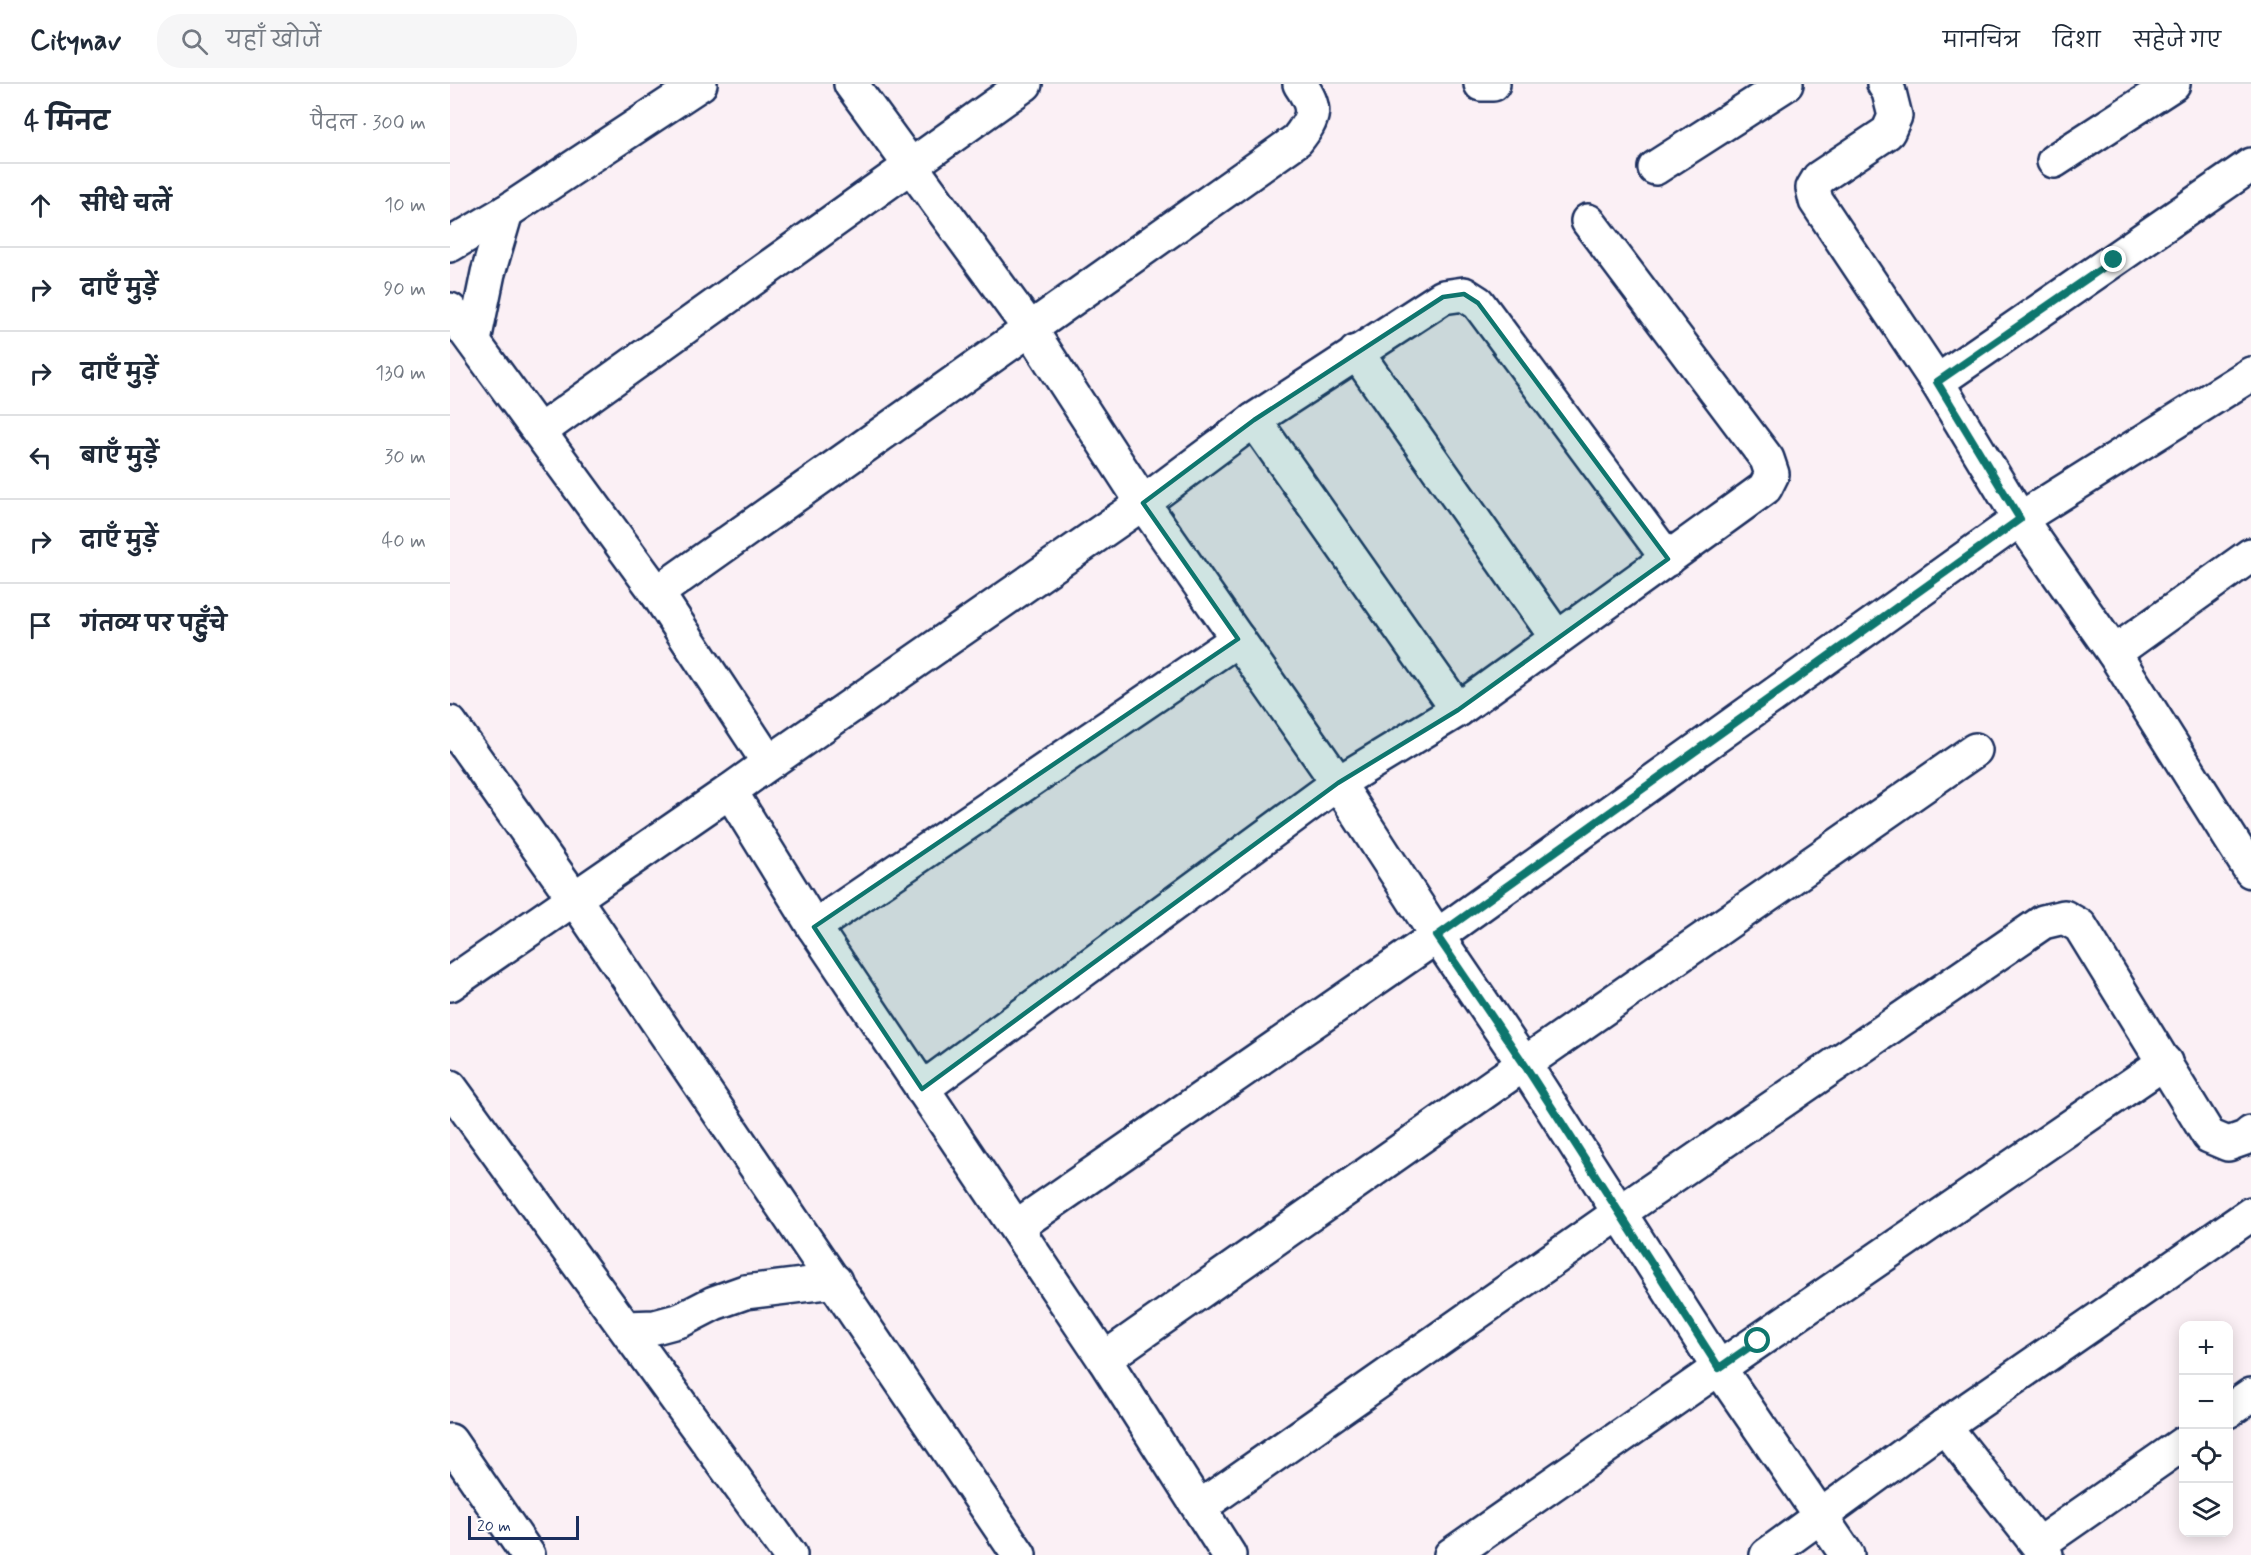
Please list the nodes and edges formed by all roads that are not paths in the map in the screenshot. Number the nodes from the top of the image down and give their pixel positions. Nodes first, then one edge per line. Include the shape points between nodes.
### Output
1 (700, 84) edge
2 (851, 84) edge
3 (1025, 84) edge
4 (1300, 84) edge
5 (1481, 84) edge
6 (1493, 84) edge
7 (1786, 84) edge
8 (1884, 84) edge
9 (2173, 84) edge
10 (2054, 161) dead end
11 (911, 164) junction
12 (2251, 165) edge
13 (1655, 168) dead end
14 (506, 212) junction
15 (1588, 221) dead end
16 (450, 245) edge
17 (450, 310) edge
18 (1030, 329) junction
19 (474, 341) junction
20 (1356, 352) junction
21 (2251, 374) edge
22 (1937, 382) junction
23 (1254, 420) junction
24 (540, 431) junction
25 (1143, 503) junction
26 (2020, 519) junction
27 (2251, 555) edge
28 (1668, 559) junction
29 (657, 593) junction
30 (1557, 638) junction
31 (1238, 639) junction
32 (2114, 653) junction
33 (1458, 710) junction
34 (450, 723) edge
35 (1976, 750) dead end
36 (769, 763) junction
37 (1338, 783) junction
38 (730, 791) junction
39 (2251, 871) edge
40 (574, 898) junction
41 (814, 927) junction
42 (1437, 936) junction
43 (450, 984) edge
44 (2165, 1062) junction
45 (1524, 1064) junction
46 (450, 1087) edge
47 (922, 1089) junction
48 (2251, 1133) edge
49 (1619, 1213) junction
50 (2251, 1214) edge
51 (1016, 1227) junction
52 (835, 1281) junction
53 (626, 1328) junction
54 (1104, 1359) junction
55 (1719, 1368) junction
56 (2251, 1395) edge
57 (2233, 1408) edge
58 (1944, 1426) junction
59 (450, 1441) edge
60 (2179, 1447) edge
61 (1200, 1507) junction
62 (1819, 1516) junction
63 (2043, 1550) edge
64 (528, 1555) edge
65 (790, 1555) edge
66 (1019, 1555) edge
67 (1229, 1555) edge
68 (1451, 1555) edge
69 (1767, 1555) edge
70 (1847, 1555) edge

1 - 14 street
2 - 11 street
3 - 11 street
4 - 18 street via 1311,100 1311,122 1297,140
5 - 6 street
7 - 13 street
8 - 22 street via 1895,116 1888,132 1819,178 1813,188 1816,201
9 - 10 street
11 - 18 street
11 - 24 street
12 - 22 street
14 - 16 street
14 - 19 street
15 - 28 street via 1767,459 1772,474 1765,488
17 - 19 street
18 - 25 street
18 - 29 street
19 - 24 street
20 - 23 street
20 - 28 street via 1443,297 1464,294 1478,303
20 - 30 street
21 - 26 street
22 - 26 street
23 - 25 street
23 - 33 street
24 - 29 street
25 - 31 street
25 - 36 street
26 - 32 street
26 - 42 street
27 - 32 street
28 - 30 street
29 - 36 street
30 - 33 street
31 - 37 street
31 - 41 street
32 - 39 street
33 - 37 street
34 - 40 street
35 - 45 street
36 - 38 street
37 - 42 street
37 - 47 street
38 - 40 street
38 - 41 street
40 - 43 street
40 - 52 street
41 - 47 street
42 - 45 street
42 - 51 street
44 - 48 street via 2209,1136 2228,1144
44 - 49 street via 2080,926 2064,917 2043,922
44 - 55 street
45 - 49 street
45 - 54 street
46 - 53 street
47 - 51 street
49 - 55 street
49 - 61 street
50 - 58 street
51 - 54 street
52 - 53 street via 745,1292 655,1328
52 - 66 street
53 - 65 street
54 - 61 street
55 - 62 street
55 - 68 street
56 - 57 street
58 - 62 street
58 - 63 street
59 - 64 street
60 - 63 street
61 - 67 street
62 - 69 street
62 - 70 street

